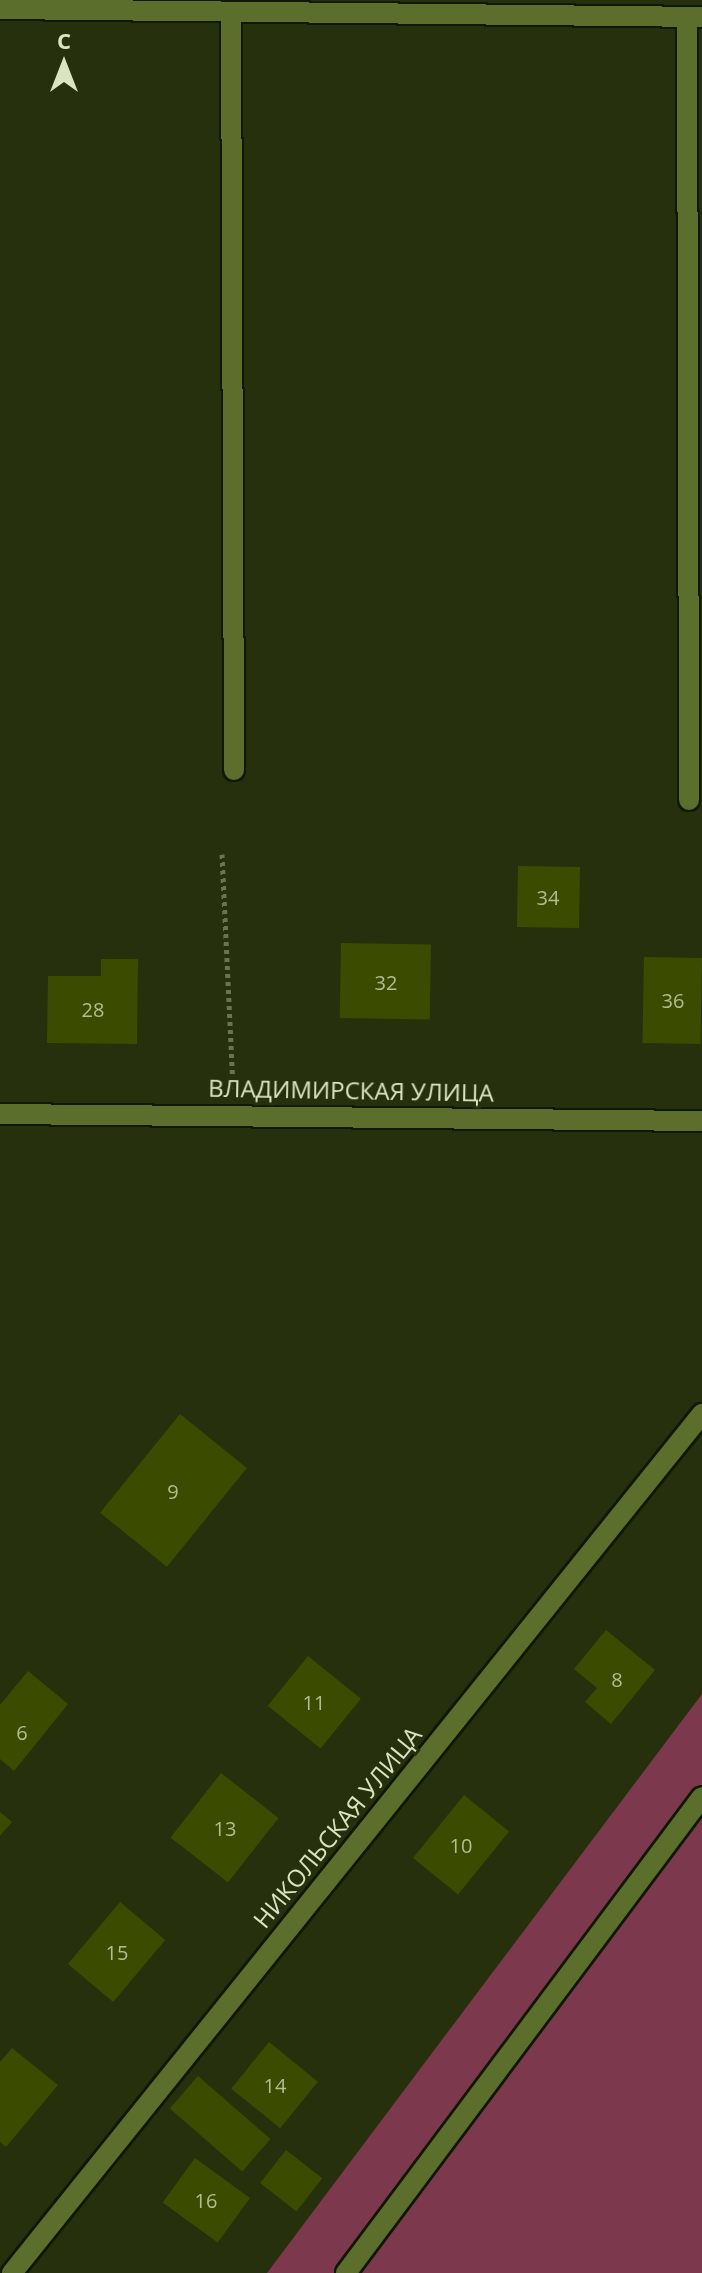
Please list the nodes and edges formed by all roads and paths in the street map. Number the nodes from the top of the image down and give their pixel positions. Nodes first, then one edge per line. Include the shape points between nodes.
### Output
1 (0, 9) edge
2 (231, 12) junction
3 (695, 17) edge
4 (234, 770) dead end
5 (689, 800) dead end
6 (222, 854) dead end
7 (0, 1114) edge
8 (234, 1114) junction
9 (702, 1121) edge
10 (702, 1414) edge
11 (702, 1797) edge
12 (12, 2273) edge
13 (346, 2273) edge

1 - 2 street
2 - 3 street
2 - 4 street
3 - 5 street
6 - 8 path
7 - 8 street, ВЛАДИМИРСКАЯ УЛИЦА
8 - 9 street, ВЛАДИМИРСКАЯ УЛИЦА
10 - 12 street, НИКОЛЬСКАЯ УЛИЦА
11 - 13 street

